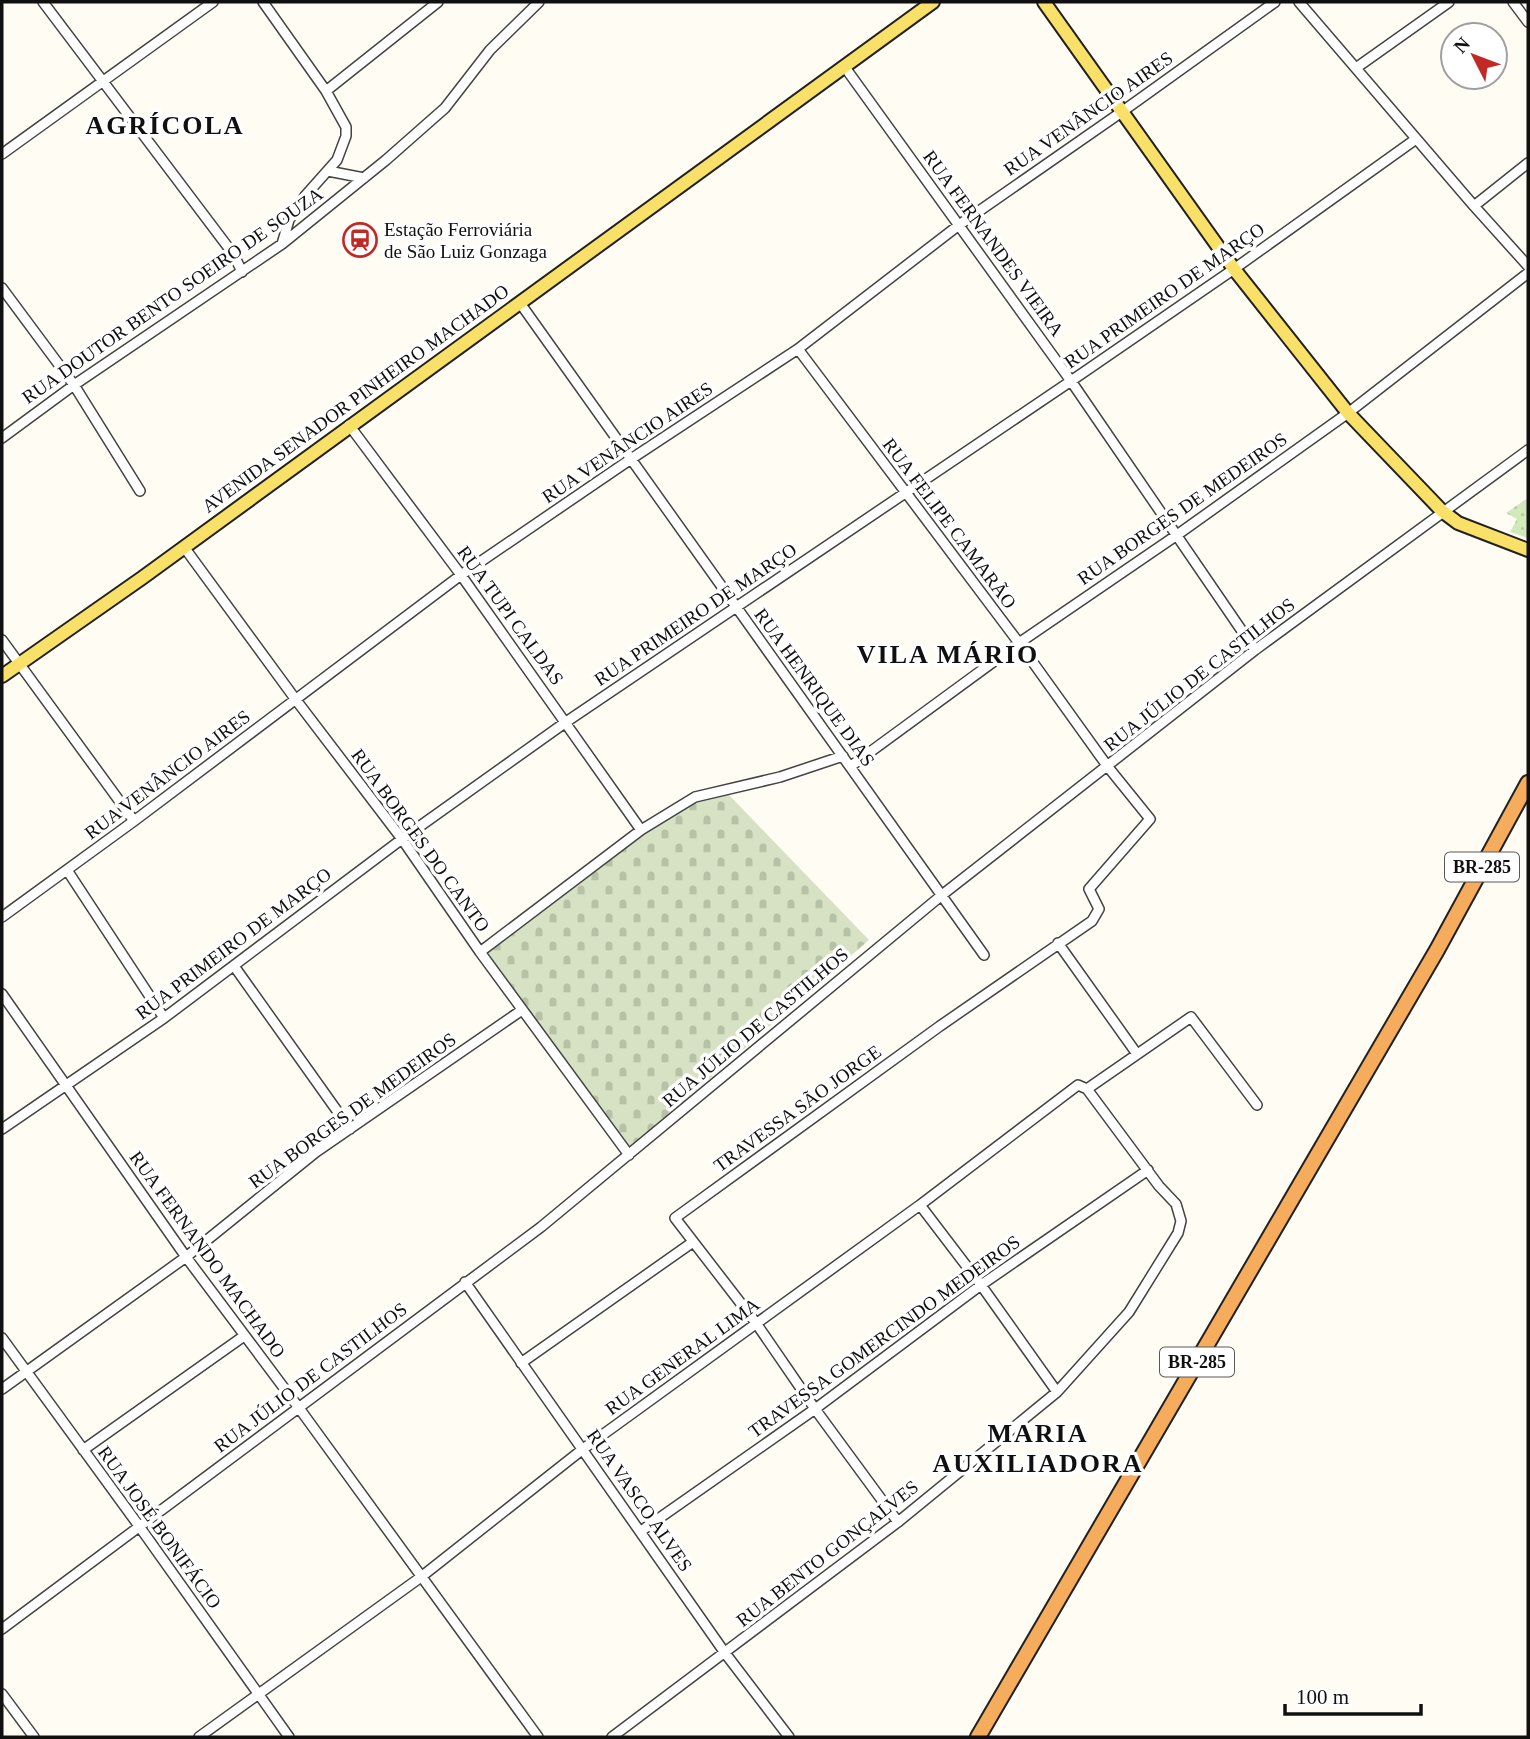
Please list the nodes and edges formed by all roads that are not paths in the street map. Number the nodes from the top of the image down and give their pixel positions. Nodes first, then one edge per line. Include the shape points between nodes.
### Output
1 (43, 2) edge
2 (213, 2) edge
3 (263, 2) edge
4 (438, 2) edge
5 (539, 2) edge
6 (933, 2) edge
7 (1044, 2) edge
8 (1275, 2) edge
9 (1299, 2) edge
10 (1449, 2) edge
11 (1513, 2) edge
12 (1528, 22) edge
13 (844, 65) junction
14 (1356, 68) junction
15 (102, 81) junction
16 (326, 91) junction
17 (1123, 111) junction
18 (1416, 139) junction
19 (2, 154) edge
20 (1528, 163) edge
21 (328, 172) junction
22 (364, 178) junction
23 (1474, 206) junction
24 (959, 225) junction
25 (282, 244) junction
26 (1528, 267) edge
27 (1234, 269) junction
28 (242, 272) junction
29 (1528, 273) edge
30 (2, 288) edge
31 (520, 303) junction
32 (798, 349) junction
33 (1071, 381) junction
34 (74, 385) junction
35 (1348, 413) junction
36 (349, 425) junction
37 (2, 438) edge
38 (1528, 450) edge
39 (631, 459) junction
40 (139, 491) dead end
41 (906, 494) junction
42 (1443, 511) junction
43 (1177, 535) junction
44 (184, 547) junction
45 (1528, 550) edge
46 (461, 576) junction
47 (737, 608) junction
48 (2, 640) edge
49 (1019, 643) junction
50 (1255, 650) junction
51 (19, 663) junction
52 (2, 676) edge
53 (296, 700) junction
54 (566, 722) junction
55 (843, 756) junction
56 (850, 766) junction
57 (1108, 767) junction
58 (1528, 783) edge
59 (1150, 819) joint
60 (134, 821) junction
61 (641, 830) junction
62 (402, 839) junction
63 (67, 870) junction
64 (942, 895) junction
65 (2, 917) edge
66 (1058, 943) junction
67 (480, 953) junction
68 (984, 955) dead end
69 (234, 966) junction
70 (2, 994) edge
71 (522, 1010) junction
72 (164, 1017) junction
73 (1137, 1054) junction
74 (66, 1085) junction
75 (1087, 1088) junction
76 (1257, 1105) dead end
77 (2, 1129) edge
78 (350, 1129) junction
79 (629, 1155) junction
80 (1148, 1170) junction
81 (920, 1205) junction
82 (693, 1242) junction
83 (186, 1257) junction
84 (465, 1282) junction
85 (981, 1285) junction
86 (756, 1324) junction
87 (244, 1336) junction
88 (2, 1338) edge
89 (521, 1363) junction
90 (26, 1372) junction
91 (2, 1389) edge
92 (1058, 1392) junction
93 (299, 1408) junction
94 (815, 1409) junction
95 (583, 1449) junction
96 (83, 1450) junction
97 (898, 1522) junction
98 (139, 1526) junction
99 (641, 1531) junction
100 (421, 1577) junction
101 (2, 1629) edge
102 (725, 1653) junction
103 (259, 1693) junction
104 (2, 1694) edge
105 (33, 1737) edge
106 (199, 1737) edge
107 (289, 1737) edge
108 (538, 1737) edge
109 (612, 1737) edge
110 (789, 1737) edge
111 (978, 1737) edge

1 - 15 street
2 - 15 street
3 - 16 street
4 - 16 street
5 - 22 street, RUA DOUTOR BENTO SOEIRO DE SOUZA via 491,50 445,108
6 - 13 main road, AVENIDA SENADOR PINHEIRO MACHADO
7 - 17 main road
8 - 17 street, RUA VENÂNCIO AIRES
9 - 14 street
10 - 14 street
11 - 12 street
13 - 24 street, RUA FERNANDES VIEIRA
13 - 31 main road, AVENIDA SENADOR PINHEIRO MACHADO
14 - 18 street
15 - 19 street
15 - 28 street via 234,255
16 - 21 street via 342,117 346,136
17 - 24 street, RUA VENÂNCIO AIRES
17 - 27 main road
18 - 23 street
18 - 27 street, RUA PRIMEIRO DE MARÇO
20 - 23 street
21 - 22 street
21 - 25 street via 289,220
22 - 25 street, RUA DOUTOR BENTO SOEIRO DE SOUZA
23 - 26 street
24 - 32 street, RUA VENÂNCIO AIRES
24 - 33 street, RUA FERNANDES VIEIRA
25 - 28 street, RUA DOUTOR BENTO SOEIRO DE SOUZA
27 - 33 street, RUA PRIMEIRO DE MARÇO
27 - 35 main road
28 - 34 street, RUA DOUTOR BENTO SOEIRO DE SOUZA
29 - 35 street, RUA BORGES DE MEDEIROS
30 - 34 street
31 - 36 main road, AVENIDA SENADOR PINHEIRO MACHADO
31 - 39 street, RUA HENRIQUE DIAS
32 - 39 street, RUA VENÂNCIO AIRES
32 - 41 street, RUA FELIPE CAMARÃO
33 - 41 street, RUA PRIMEIRO DE MARÇO
33 - 43 street, RUA FERNANDES VIEIRA
34 - 37 street, RUA DOUTOR BENTO SOEIRO DE SOUZA
34 - 40 street
35 - 42 main road
35 - 43 street, RUA BORGES DE MEDEIROS
36 - 44 main road, AVENIDA SENADOR PINHEIRO MACHADO
36 - 46 street, RUA TUPI CALDAS
38 - 42 street, RUA JÚLIO DE CASTILHOS
39 - 46 street, RUA VENÂNCIO AIRES
39 - 47 street, RUA HENRIQUE DIAS
41 - 47 street, RUA PRIMEIRO DE MARÇO
41 - 49 street, RUA FELIPE CAMARÃO
42 - 45 main road via 1458,523
42 - 50 street, RUA JÚLIO DE CASTILHOS
43 - 49 street, RUA BORGES DE MEDEIROS
43 - 50 street, RUA FERNANDES VIEIRA
44 - 51 main road, AVENIDA SENADOR PINHEIRO MACHADO
44 - 53 street, RUA BORGES DO CANTO
46 - 53 street, RUA VENÂNCIO AIRES
46 - 54 street, RUA TUPI CALDAS
47 - 54 street, RUA PRIMEIRO DE MARÇO
47 - 55 street, RUA HENRIQUE DIAS
48 - 51 street
49 - 56 street, RUA BORGES DE MEDEIROS
49 - 57 street, RUA FELIPE CAMARÃO
50 - 57 street, RUA JÚLIO DE CASTILHOS
51 - 52 main road, AVENIDA SENADOR PINHEIRO MACHADO
51 - 60 street
53 - 60 street, RUA VENÂNCIO AIRES
53 - 62 street, RUA BORGES DO CANTO
54 - 61 street, RUA TUPI CALDAS
54 - 62 street, RUA PRIMEIRO DE MARÇO
55 - 56 street, RUA HENRIQUE DIAS
55 - 61 street via 695,797
56 - 64 street, RUA HENRIQUE DIAS
57 - 59 street, RUA FELIPE CAMARÃO
57 - 64 street, RUA JÚLIO DE CASTILHOS
58 - 111 highway, BR-285 via 1437,950
59 - 66 street, TRAVESSA SÃO JORGE via 1089,889 1099,909 1092,921
60 - 63 street, RUA VENÂNCIO AIRES
61 - 67 street
62 - 67 street, RUA BORGES DO CANTO
62 - 69 street, RUA PRIMEIRO DE MARÇO
63 - 65 street, RUA VENÂNCIO AIRES
63 - 72 street
64 - 68 street, RUA HENRIQUE DIAS
64 - 79 street, RUA JÚLIO DE CASTILHOS
66 - 73 street
66 - 82 street, TRAVESSA SÃO JORGE via 675,1218
67 - 71 street, RUA BORGES DO CANTO
69 - 72 street, RUA PRIMEIRO DE MARÇO
69 - 78 street
70 - 74 street, RUA FERNANDO MACHADO
71 - 78 street, RUA BORGES DE MEDEIROS
71 - 79 street, RUA BORGES DO CANTO
72 - 74 street, RUA PRIMEIRO DE MARÇO
73 - 75 street, RUA GENERAL LIMA
73 - 76 street, RUA GENERAL LIMA via 1191,1017
74 - 77 street, RUA PRIMEIRO DE MARÇO
74 - 83 street, RUA FERNANDO MACHADO
75 - 80 street
75 - 81 street, RUA GENERAL LIMA via 1078,1085
78 - 83 street, RUA BORGES DE MEDEIROS
79 - 84 street, RUA JÚLIO DE CASTILHOS
80 - 85 street, TRAVESSA GOMERCINDO MEDEIROS
80 - 92 street, RUA BENTO GONÇALVES via 1176,1204 1181,1221 1178,1233 1129,1312
81 - 85 street
81 - 86 street, RUA GENERAL LIMA
82 - 86 street
82 - 89 street
83 - 87 street, RUA FERNANDO MACHADO
83 - 90 street, RUA BORGES DE MEDEIROS
84 - 89 street, RUA VASCO ALVES
84 - 93 street, RUA JÚLIO DE CASTILHOS
85 - 92 street
85 - 94 street, TRAVESSA GOMERCINDO MEDEIROS
86 - 94 street
86 - 95 street, RUA GENERAL LIMA
87 - 93 street, RUA FERNANDO MACHADO
87 - 96 street
88 - 90 street, RUA JOSÉ BONIFÁCIO
89 - 95 street, RUA VASCO ALVES
90 - 91 street, RUA BORGES DE MEDEIROS
90 - 96 street, RUA JOSÉ BONIFÁCIO
92 - 97 street, RUA BENTO GONÇALVES
93 - 98 street, RUA JÚLIO DE CASTILHOS
93 - 100 street, RUA FERNANDO MACHADO
94 - 97 street
94 - 99 street, TRAVESSA GOMERCINDO MEDEIROS
95 - 99 street, RUA VASCO ALVES
95 - 100 street, RUA GENERAL LIMA
96 - 98 street, RUA JOSÉ BONIFÁCIO
97 - 102 street, RUA BENTO GONÇALVES
98 - 101 street, RUA JÚLIO DE CASTILHOS
98 - 103 street, RUA JOSÉ BONIFÁCIO
99 - 102 street, RUA VASCO ALVES
100 - 103 street, RUA GENERAL LIMA
100 - 108 street, RUA FERNANDO MACHADO
102 - 109 street, RUA BENTO GONÇALVES
102 - 110 street, RUA VASCO ALVES
103 - 106 street, RUA GENERAL LIMA
103 - 107 street, RUA JOSÉ BONIFÁCIO
104 - 105 street

